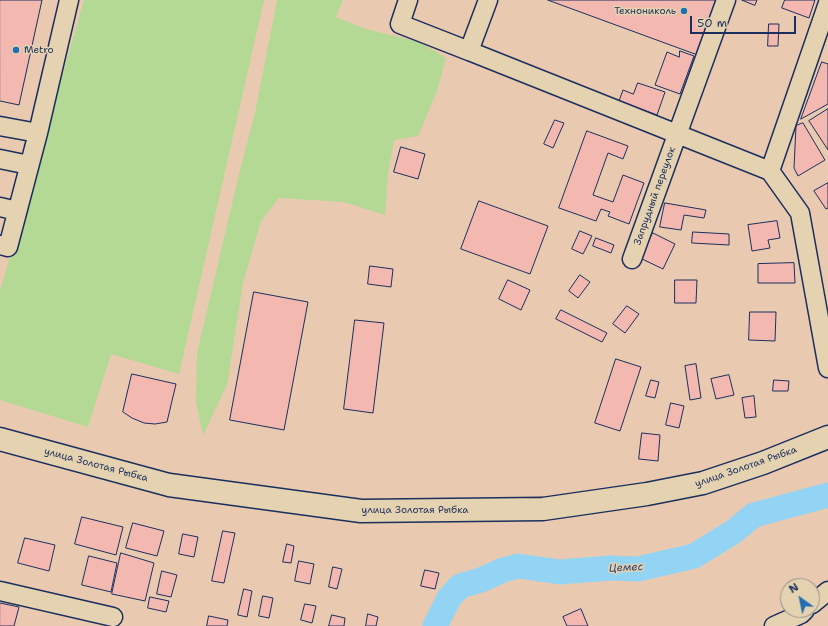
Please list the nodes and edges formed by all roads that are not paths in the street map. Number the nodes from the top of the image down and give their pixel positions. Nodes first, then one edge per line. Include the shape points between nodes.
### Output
1 (69, 0) edge
2 (408, 0) edge
3 (488, 0) edge
4 (726, 0) edge
5 (828, 2) edge
6 (469, 51) junction
7 (0, 126) edge
8 (38, 133) junction
9 (678, 134) junction
10 (0, 159) edge
11 (29, 165) junction
12 (770, 171) junction
13 (9, 209) edge
14 (0, 245) edge
15 (632, 258) dead end
16 (828, 368) edge
17 (828, 438) edge
18 (0, 439) edge
19 (0, 591) edge
20 (828, 591) edge
21 (820, 598) edge
22 (113, 617) dead end
23 (792, 618) edge
24 (774, 626) edge

1 - 8 street
2 - 6 street via 400,24
3 - 6 street
4 - 9 street, Запрудный переулок
5 - 12 street
6 - 9 street
7 - 8 street
8 - 11 street
9 - 12 street
9 - 15 street, Запрудный переулок
10 - 11 street
11 - 13 street
12 - 16 street via 800,213
13 - 14 street via 8,247
17 - 18 highway, улица Золотая Рыбка via 703,483 647,494 543,509 361,512 169,485
19 - 22 street
20 - 21 street
23 - 24 street

